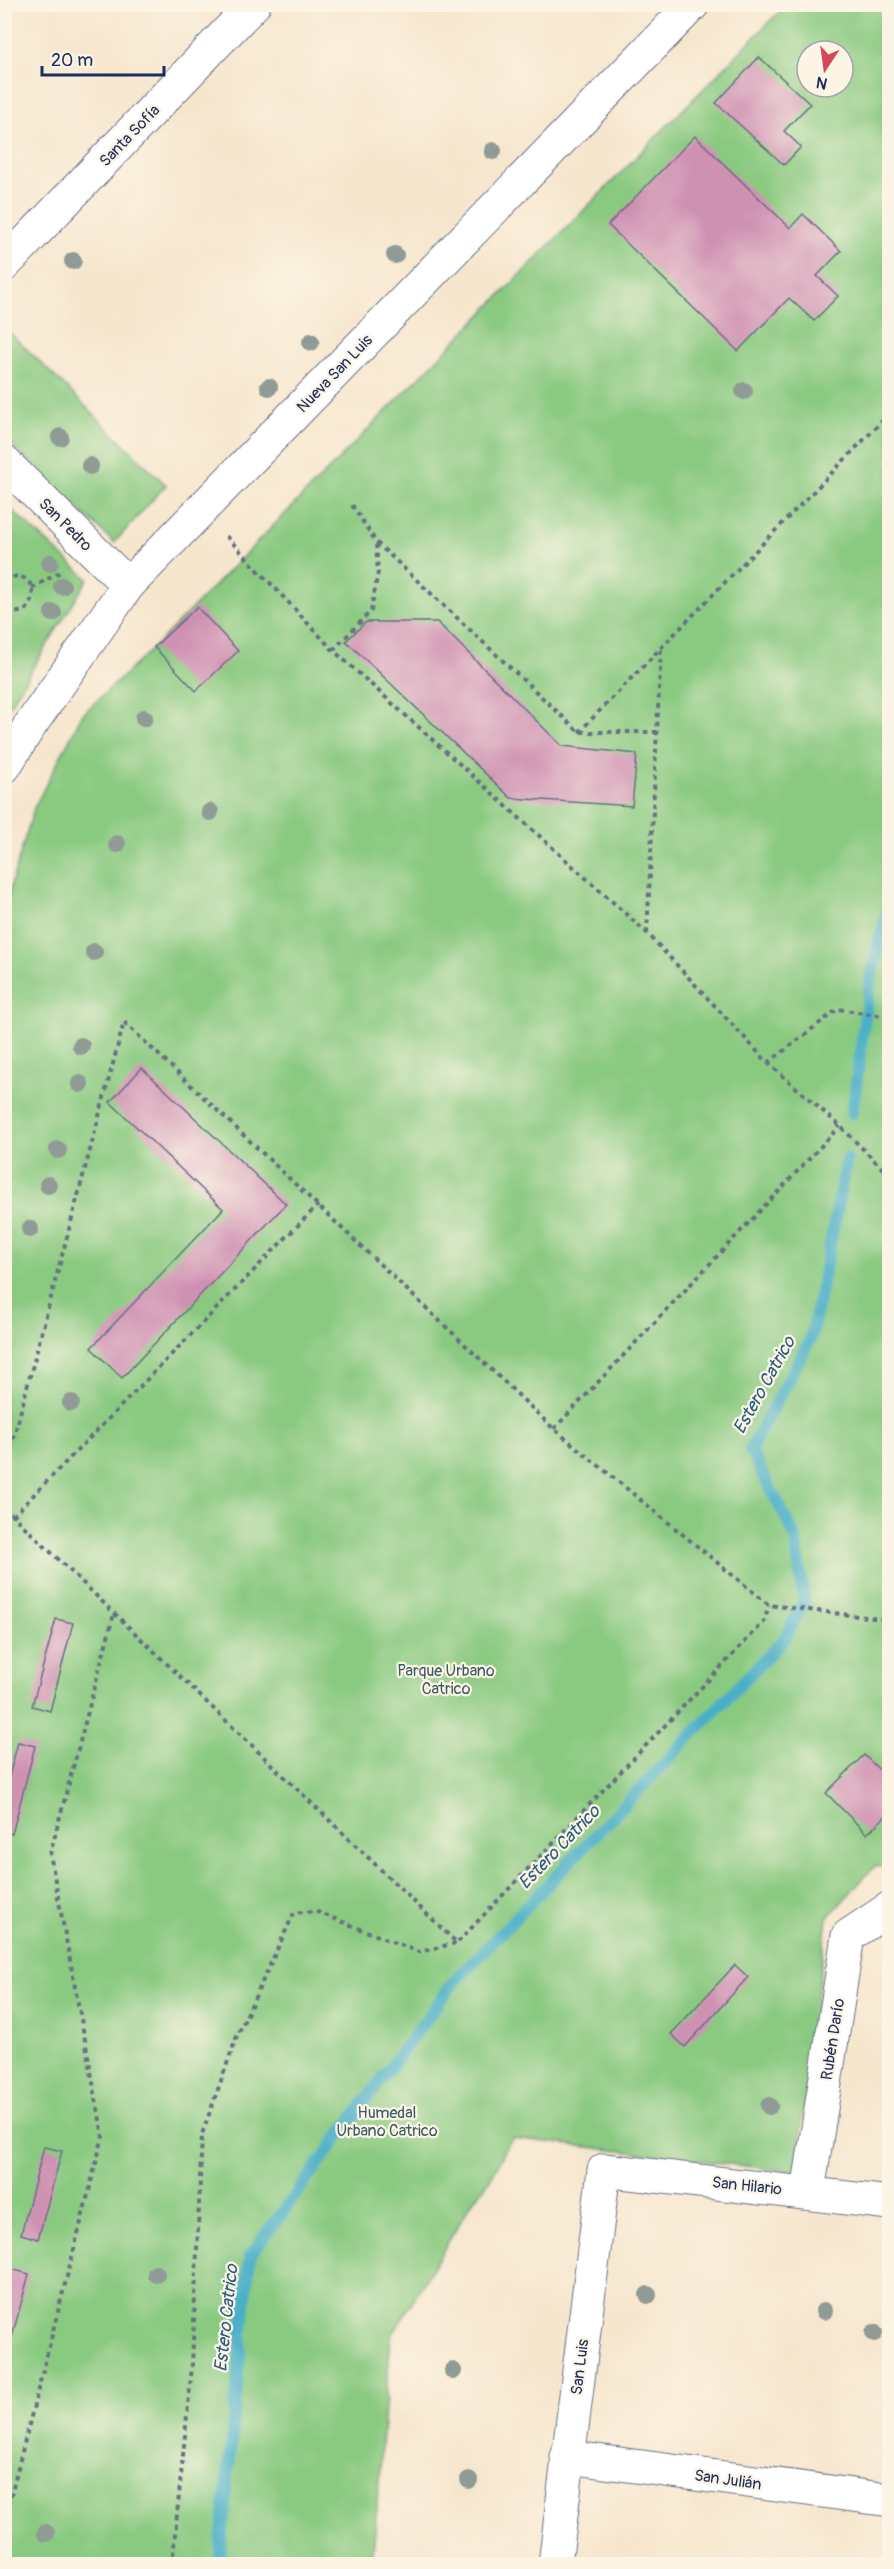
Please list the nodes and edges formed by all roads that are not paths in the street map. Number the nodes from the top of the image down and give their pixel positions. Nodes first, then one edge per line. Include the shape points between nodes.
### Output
1 (254, 4) edge
2 (693, 4) edge
3 (4, 265) edge
4 (4, 462) edge
5 (128, 585) junction
6 (4, 767) edge
7 (890, 1908) edge
8 (604, 2170) joint
9 (808, 2192) junction
10 (890, 2203) edge
11 (567, 2457) junction
12 (890, 2500) edge
13 (555, 2565) edge

1 - 3 street, Santa Sofía
2 - 5 street, Nueva San Luis
4 - 5 street, San Pedro
5 - 6 street, Nueva San Luis
7 - 9 street, Rubén Darío via 848,1936
8 - 9 street, San Hilario
8 - 11 street, San Luis
9 - 10 street, San Hilario
11 - 12 street, San Julián
11 - 13 street, San Luis

